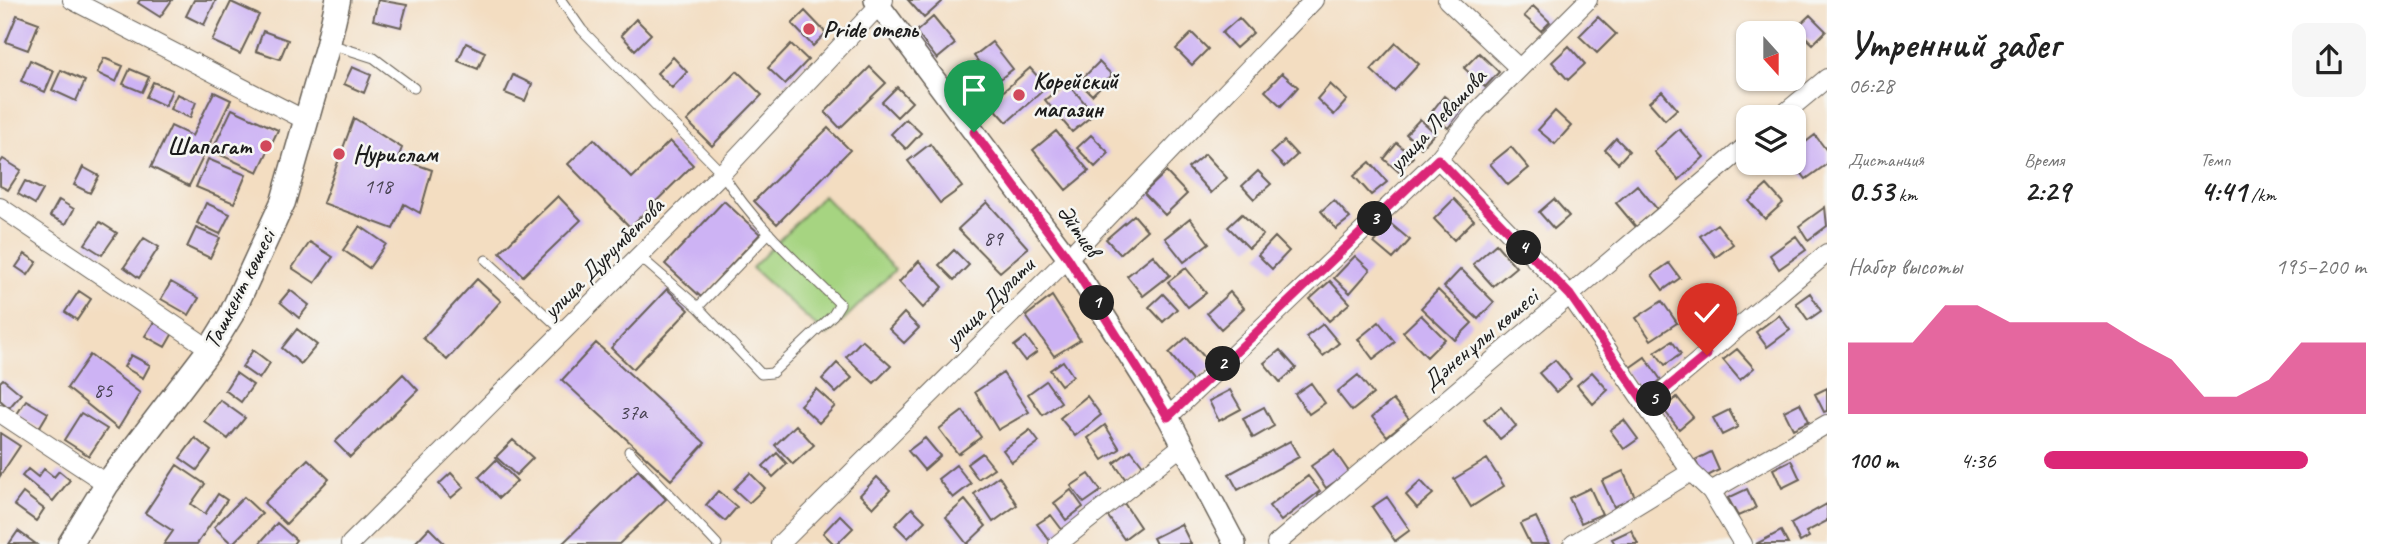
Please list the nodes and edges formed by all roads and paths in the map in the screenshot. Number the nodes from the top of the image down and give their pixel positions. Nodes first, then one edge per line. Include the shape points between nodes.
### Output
1 (72, 0) edge
2 (338, 0) edge
3 (561, 0) edge
4 (1314, 0) edge
5 (1447, 0) edge
6 (1588, 0) edge
7 (879, 2) edge
8 (328, 44) junction
9 (1519, 68) junction
10 (1827, 78) edge
11 (414, 88) dead end
12 (1794, 105) edge
13 (307, 121) junction
14 (1736, 154) edge
15 (1438, 159) junction
16 (722, 173) junction
17 (0, 207) edge
18 (769, 233) junction
19 (1827, 253) edge
20 (639, 256) junction
21 (1068, 258) junction
22 (486, 260) dead end
23 (1570, 295) junction
24 (698, 307) junction
25 (564, 332) junction
26 (210, 349) junction
27 (1646, 405) junction
28 (0, 413) edge
29 (1168, 417) junction
30 (1827, 424) edge
31 (1183, 445) junction
32 (629, 451) dead end
33 (1690, 472) junction
34 (107, 484) junction
35 (1711, 491) junction
36 (69, 544) edge
37 (350, 544) edge
38 (717, 544) edge
39 (780, 544) edge
40 (1058, 544) edge
41 (1235, 544) edge
42 (1276, 544) edge
43 (1573, 544) edge
44 (1743, 544) edge

1 - 13 street
2 - 8 main road, Ташкент көшесі
3 - 16 lane via 582,30
4 - 21 street, улица Дулати
5 - 9 street
6 - 9 street, улица Левашова
7 - 16 street, улица Дурумбетова
7 - 21 street, Әйтиев
8 - 11 lane via 374,58
8 - 13 main road, Ташкент көшесі
9 - 15 street, улица Левашова via 1475,111
10 - 12 street
13 - 26 main road, Ташкент көшесі via 283,202
14 - 23 street, Дәненұлы көшесі
15 - 23 street
15 - 29 street, улица Левашова
16 - 18 lane
16 - 20 street, улица Дурумбетова
17 - 26 street
18 - 24 lane
18 - 24 lane via 840,304 833,315 772,373 761,374
19 - 27 street
20 - 24 lane
20 - 25 street, улица Дурумбетова
21 - 29 street, Әйтиев
21 - 39 street, улица Дулати
22 - 25 lane
23 - 27 street
23 - 42 street, Дәненұлы көшесі
25 - 37 street, улица Дурумбетова
26 - 34 main road, Ташкент көшесі
27 - 33 street
28 - 34 street
29 - 31 street, Әйтиев
30 - 35 street
31 - 40 street
31 - 41 street, Әйтиев
32 - 38 lane
33 - 35 street
33 - 43 street
34 - 36 main road, Ташкент көшесі
35 - 44 street

